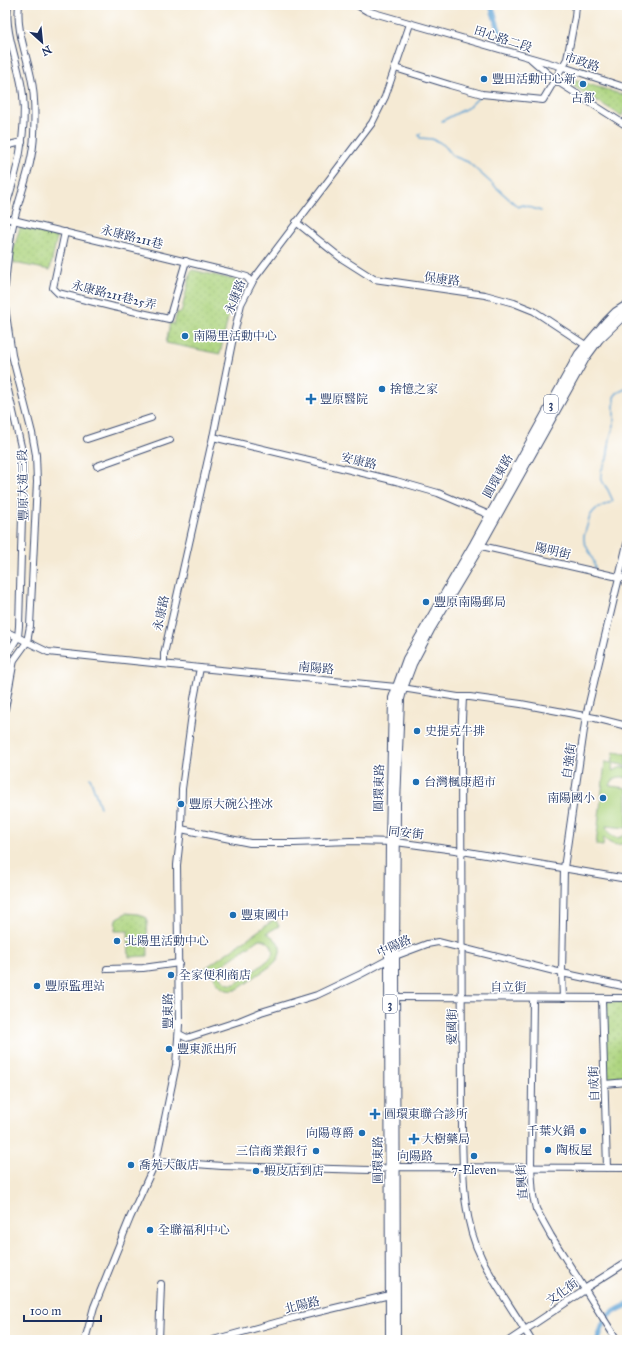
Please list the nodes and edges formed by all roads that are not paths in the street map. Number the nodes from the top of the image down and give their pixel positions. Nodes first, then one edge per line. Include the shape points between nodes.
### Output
1 (8, 5) edge
2 (19, 5) edge
3 (357, 5) edge
4 (576, 5) edge
5 (410, 24) junction
6 (530, 58) junction
7 (563, 67) junction
8 (395, 68) junction
9 (555, 80) junction
10 (627, 88) edge
11 (627, 126) edge
12 (22, 142) junction
13 (5, 146) edge
14 (5, 209) edge
15 (5, 218) edge
16 (14, 220) junction
17 (296, 222) junction
18 (65, 232) junction
19 (186, 262) junction
20 (251, 283) junction
21 (5, 286) edge
22 (627, 305) edge
23 (5, 307) edge
24 (627, 312) edge
25 (588, 347) junction
26 (5, 377) edge
27 (151, 418) dead end
28 (213, 437) junction
29 (87, 440) dead end
30 (170, 440) dead end
31 (97, 466) dead end
32 (493, 516) junction
33 (627, 544) edge
34 (477, 545) junction
35 (619, 577) junction
36 (627, 579) edge
37 (5, 631) edge
38 (18, 637) junction
39 (27, 642) junction
40 (6, 653) edge
41 (164, 664) junction
42 (5, 666) edge
43 (200, 668) junction
44 (399, 687) junction
45 (463, 697) junction
46 (5, 710) edge
47 (586, 716) junction
48 (627, 726) edge
49 (181, 829) junction
50 (393, 842) junction
51 (462, 851) junction
52 (564, 868) junction
53 (627, 879) edge
54 (462, 949) junction
55 (392, 958) junction
56 (179, 963) junction
57 (107, 969) dead end
58 (562, 974) junction
59 (627, 987) edge
60 (393, 997) junction
61 (463, 998) junction
62 (533, 998) junction
63 (563, 998) junction
64 (627, 998) edge
65 (602, 999) junction
66 (179, 1034) junction
67 (627, 1082) edge
68 (605, 1084) junction
69 (156, 1161) junction
70 (393, 1167) junction
71 (532, 1167) junction
72 (463, 1168) junction
73 (607, 1168) junction
74 (627, 1168) edge
75 (627, 1262) edge
76 (161, 1284) dead end
77 (586, 1288) junction
78 (393, 1294) junction
79 (526, 1331) junction
80 (230, 1338) edge
81 (85, 1340) edge
82 (159, 1340) edge
83 (214, 1340) edge
84 (390, 1340) edge
85 (396, 1340) edge
86 (510, 1340) edge
87 (531, 1340) edge
88 (617, 1340) edge

1 - 12 street via 8,23 23,95
2 - 16 street via 19,22 34,100 34,134 30,166
3 - 5 street, 田心路二段
4 - 7 street via 568,56
5 - 6 street, 田心路二段
5 - 8 street, 永康路
6 - 7 street, 市政路
6 - 9 street, 田心路二段
7 - 9 street
7 - 10 street, 市政路
8 - 9 street via 482,94 543,100
8 - 17 street, 永康路 via 372,123
9 - 11 street, 田心路二段
12 - 13 street
12 - 14 street
15 - 16 street, 永康路211巷
16 - 18 street, 永康路211巷
16 - 21 street
17 - 20 street, 永康路
17 - 25 street, 保康路 via 341,258 374,279 486,295 514,303 534,311
18 - 19 street, 永康路211巷
18 - 19 street, 永康路211巷25弄 via 53,288 58,293 114,307 169,319
19 - 20 street, 永康路211巷 via 247,277
20 - 28 street, 永康路 via 242,304 233,338
22 - 25 main road, 圓環東路 / 3 via 607,320
23 - 39 street, 豐原大道三段 via 12,355 36,455 31,619
24 - 25 main road, 圓環東路 / 3
25 - 32 main road, 圓環東路 / 3 via 579,354
26 - 38 street, 豐原大道三段 via 22,450
27 - 29 street
28 - 32 street, 安康路 via 396,481 438,493
28 - 41 street, 永康路 via 172,616
30 - 31 street
32 - 34 main road, 圓環東路 / 3
33 - 35 street, 自強街
34 - 35 street, 陽明街
34 - 44 main road, 圓環東路 / 3 via 407,659
35 - 36 street, 陽明街
35 - 47 street, 自強街
37 - 38 street, 南陽路
38 - 39 street, 南陽路
38 - 40 street
39 - 41 street, 南陽路 via 48,652
39 - 46 street via 14,660
40 - 42 street
41 - 43 street, 南陽路
43 - 44 street, 南陽路
43 - 49 street, 豐東路 via 182,789
44 - 45 street, 南陽路
44 - 50 main road, 圓環東路 / 3
45 - 47 street, 南陽路
45 - 51 street, 愛國街
47 - 48 street, 南陽路
47 - 52 street, 自強街
49 - 50 street, 同安街 via 250,843
49 - 56 street, 豐東路 via 177,865
50 - 51 street, 同安街
50 - 55 main road, 圓環東路 / 3
51 - 52 street, 同安街
51 - 54 street, 愛國街
52 - 53 street, 同安街
52 - 58 street, 自強街
54 - 55 street, 中陽路 via 438,942
54 - 58 street, 中陽路
54 - 61 street, 愛國街
55 - 60 main road, 圓環東路 / 3
55 - 66 street, 中陽路 via 317,995 188,1038
56 - 57 street
56 - 66 street, 豐東路
58 - 59 street, 中陽路
58 - 63 street, 自強街
60 - 61 street, 自立街
60 - 70 main road, 圓環東路 / 3
61 - 62 street, 自立街
61 - 72 street, 愛國街
62 - 63 street, 自立街
62 - 71 street, 直興街
63 - 65 street, 自立街
64 - 65 street, 自立街
65 - 68 street, 自成街
66 - 69 street, 豐東路 via 176,1065
67 - 68 street
68 - 73 street, 自成街
69 - 70 street, 向陽路 via 347,1170
69 - 81 street, 豐東路 via 94,1307
70 - 72 street, 向陽路
70 - 78 main road, 圓環東路 / 3
71 - 72 street, 向陽路
71 - 73 street, 向陽路
71 - 77 street, 直興街 via 532,1196 536,1209
72 - 79 street, 愛國街 via 468,1217 477,1248
73 - 74 street, 向陽路
75 - 77 street, 文化街
76 - 82 street
77 - 79 street, 文化街
77 - 88 street, 直興街
78 - 80 street, 北陽路 via 293,1318
78 - 84 main road, 圓環東路 / 3
78 - 85 main road, 圓環東路 / 3
79 - 86 street, 文化街
79 - 87 street, 愛國街
80 - 83 street, 北陽路

